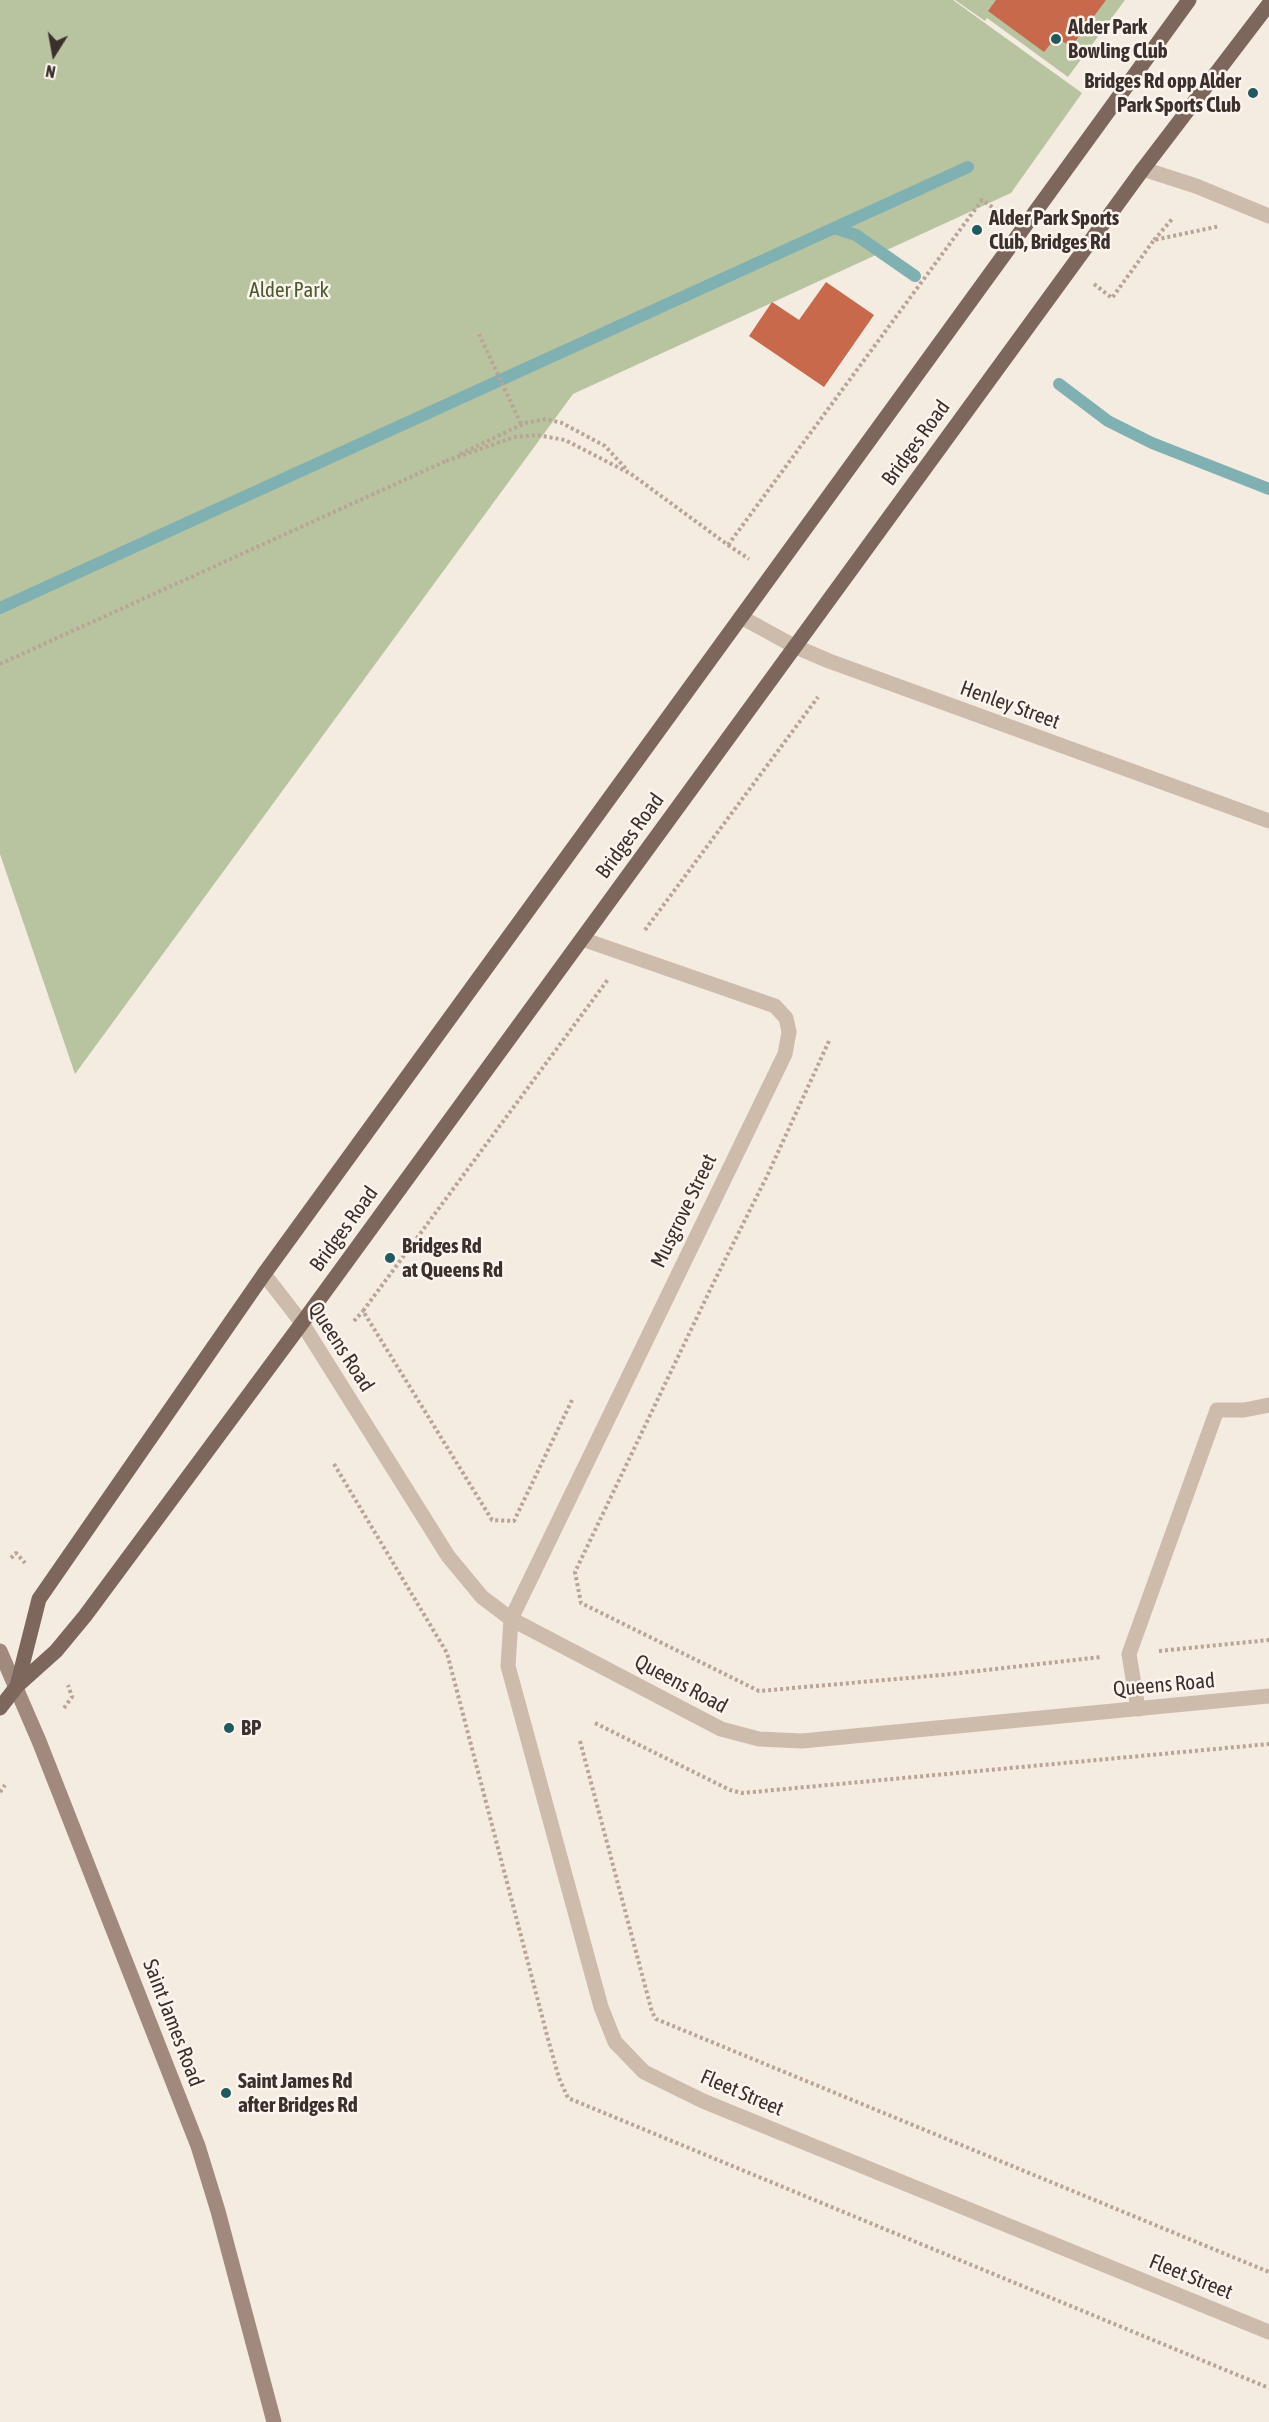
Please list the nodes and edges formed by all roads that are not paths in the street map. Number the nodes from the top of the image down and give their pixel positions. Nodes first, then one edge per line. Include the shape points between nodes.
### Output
1 (1189, 0) edge
2 (1269, 4) edge
3 (1143, 169) junction
4 (1269, 216) edge
5 (741, 617) junction
6 (794, 646) junction
7 (1269, 821) edge
8 (582, 939) junction
9 (264, 1274) junction
10 (302, 1323) junction
11 (1269, 1405) edge
12 (511, 1619) junction
13 (0, 1651) edge
14 (17, 1686) junction
15 (1269, 1696) edge
16 (0, 1708) edge
17 (1138, 1709) junction
18 (1269, 2332) edge
19 (274, 2422) edge

1 - 5 main road, Bridges Road
2 - 3 main road, Bridges Road
3 - 4 street
3 - 6 main road, Bridges Road
5 - 6 street, Henley Street
5 - 9 main road, Bridges Road
6 - 7 street, Henley Street
6 - 8 main road, Bridges Road
8 - 10 main road, Bridges Road
8 - 12 street, Musgrove Street via 775,1006 786,1018 789,1032 785,1054
9 - 10 street, Queens Road
9 - 14 main road, Bridges Road via 39,1599
10 - 12 street, Queens Road via 448,1556 482,1597
10 - 14 main road, Bridges Road via 70,1636
11 - 17 street via 1216,1410 1129,1654
12 - 17 street, Queens Road via 721,1729 759,1739 801,1741
12 - 18 street, Fleet Street via 508,1666 601,2007 615,2042 645,2072 703,2101
13 - 14 main road, Saint James Road
14 - 16 main road, Bridges Road
14 - 19 main road, Saint James Road via 198,2146
15 - 17 street, Queens Road

